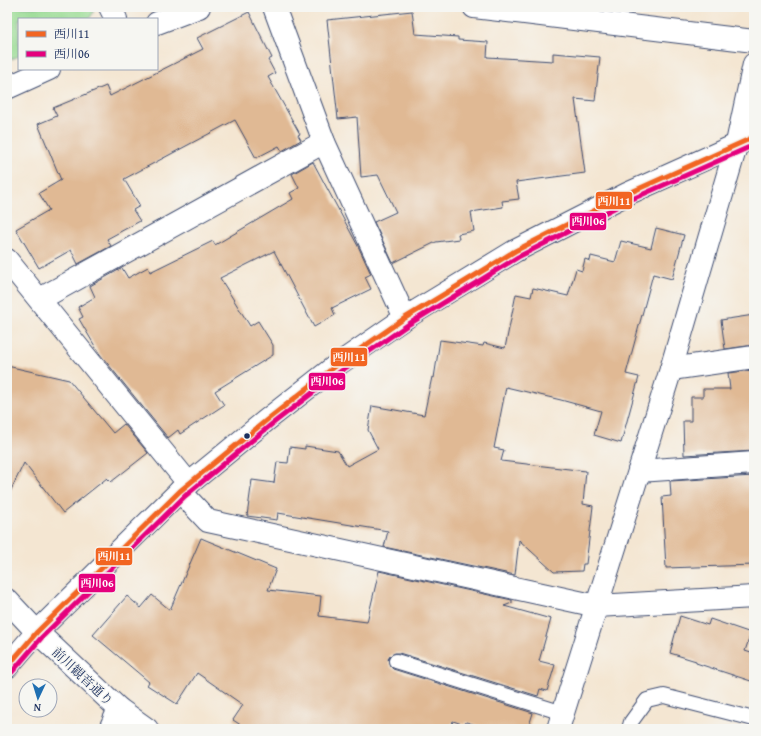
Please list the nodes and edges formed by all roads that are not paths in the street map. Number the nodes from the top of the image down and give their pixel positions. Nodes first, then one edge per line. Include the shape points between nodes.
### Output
1 (110, 7) edge
2 (199, 7) edge
3 (274, 7) edge
4 (474, 7) edge
5 (116, 18) edge
6 (158, 23) edge
7 (754, 41) edge
8 (754, 64) edge
9 (47, 70) edge
10 (7, 88) edge
11 (746, 140) edge
12 (324, 142) junction
13 (7, 260) edge
14 (40, 299) junction
15 (405, 318) junction
16 (754, 357) edge
17 (671, 369) junction
18 (754, 463) edge
19 (639, 471) junction
20 (185, 488) junction
21 (754, 597) edge
22 (7, 600) edge
23 (597, 606) junction
24 (37, 632) junction
25 (396, 661) dead end
26 (7, 667) edge
27 (119, 709) junction
28 (754, 719) edge
29 (561, 721) edge
30 (110, 729) edge
31 (147, 729) edge
32 (629, 729) edge

1 - 5 street
2 - 6 street
3 - 12 street
4 - 7 street
8 - 11 street
9 - 10 street
11 - 15 street via 626,194 515,251
11 - 17 street
12 - 14 street
12 - 15 street
13 - 14 street
14 - 20 street
15 - 20 street via 337,365 268,418
16 - 17 street
17 - 19 street
18 - 19 street
19 - 23 street
20 - 23 street via 208,521
20 - 24 street
21 - 23 street
22 - 24 street, 前川観音通り
23 - 29 street
24 - 26 street
24 - 27 street, 前川観音通り
25 - 29 lane
27 - 30 street
27 - 31 street, 前川観音通り
28 - 32 lane via 664,696 647,700

